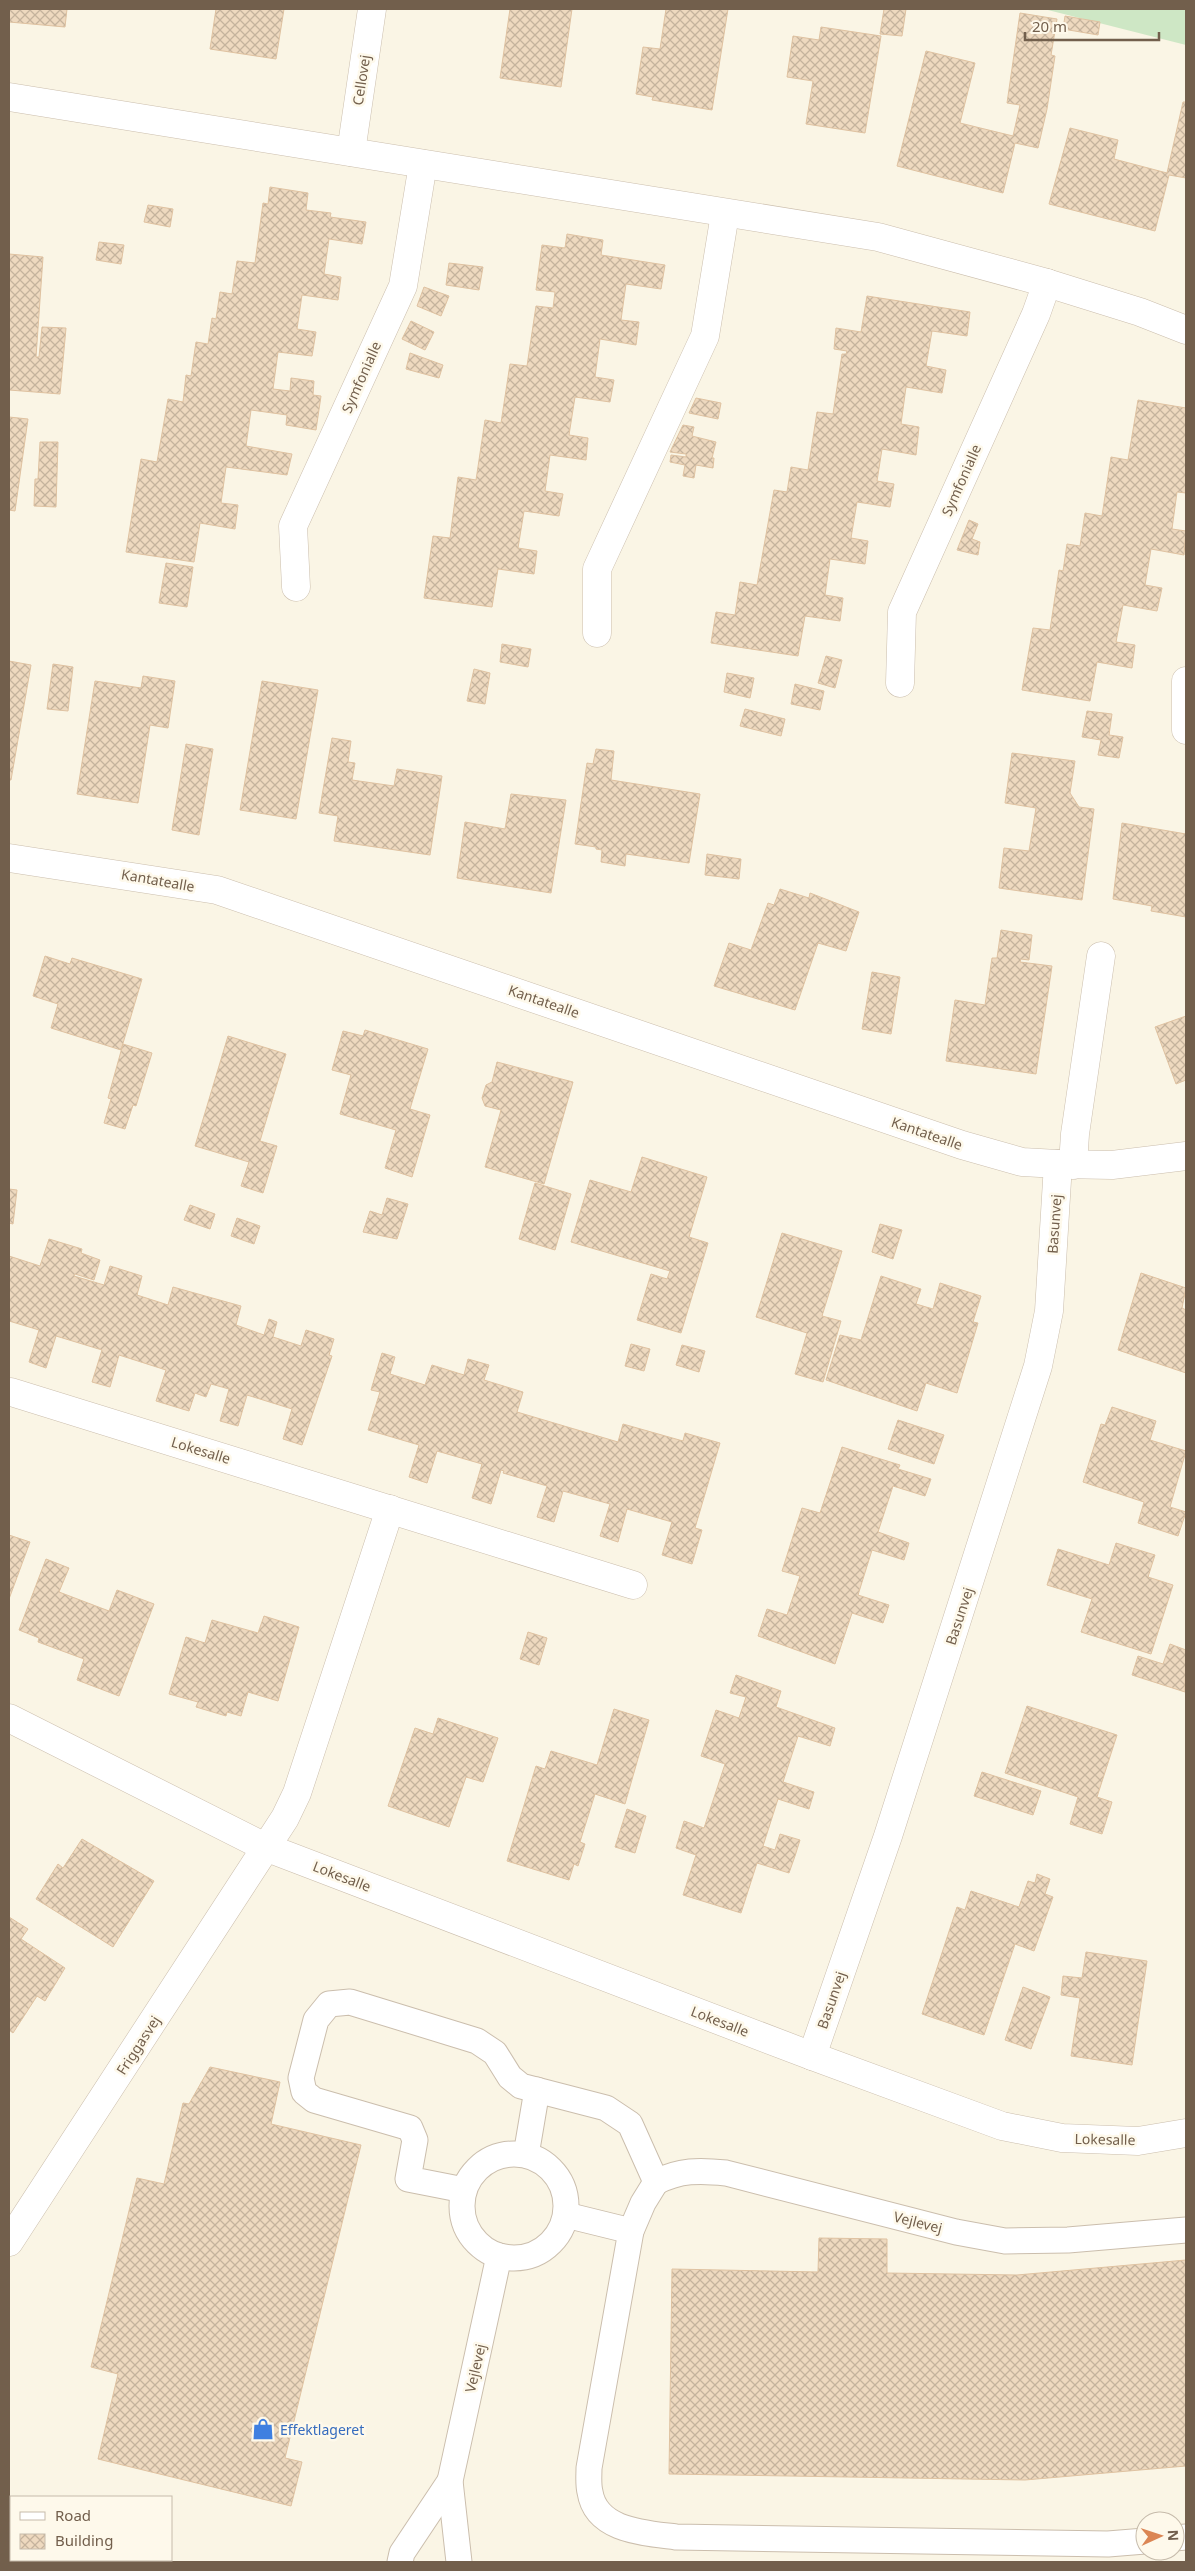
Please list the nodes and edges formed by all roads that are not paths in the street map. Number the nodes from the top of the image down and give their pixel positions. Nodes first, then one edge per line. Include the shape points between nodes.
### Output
1 (372, 9) edge
2 (9, 97) edge
3 (351, 152) junction
4 (423, 164) junction
5 (725, 214) junction
6 (1047, 282) junction
7 (1186, 330) edge
8 (296, 587) dead end
9 (597, 633) dead end
10 (1186, 681) edge
11 (900, 683) dead end
12 (1186, 730) edge
13 (9, 858) edge
14 (1101, 956) dead end
15 (1186, 1156) edge
16 (1066, 1165) junction
17 (11, 1392) dead end
18 (390, 1509) junction
19 (633, 1585) dead end
20 (9, 1718) edge
21 (265, 1847) junction
22 (812, 2056) junction
23 (537, 2090) junction
24 (1186, 2133) edge
25 (526, 2155) junction
26 (656, 2182) junction
27 (464, 2190) junction
28 (566, 2215) junction
29 (1186, 2230) edge
30 (630, 2231) junction
31 (11, 2232) edge
32 (499, 2256) junction
33 (450, 2480) junction
34 (1135, 2542) edge
35 (400, 2562) edge
36 (459, 2562) edge

1 - 3 street, Cellovej
2 - 3 street
3 - 4 street
4 - 5 street
4 - 8 street, Symfonialle via 403,286 293,526
5 - 6 street via 878,237
5 - 9 street via 705,336 597,569
6 - 7 street
6 - 11 street, Symfonialle via 1036,314 902,612
10 - 12 street
13 - 16 street, Kantatealle via 217,890 962,1145 1022,1162
14 - 16 street via 1075,1134
15 - 16 street, Kantatealle via 1112,1165
16 - 22 street, Basunvej via 1049,1312 1038,1366 892,1827
17 - 18 street, Lokesalle
18 - 19 street, Lokesalle
18 - 21 street via 297,1793
20 - 21 street, Lokesalle
21 - 22 street, Lokesalle
21 - 31 street, Friggasvej
22 - 24 street, Lokesalle via 1002,2126 1062,2138 1138,2141
23 - 25 lane
23 - 26 lane via 606,2108 630,2124
23 - 27 lane via 521,2086 510,2077 495,2052 477,2041 350,2002 329,2004 322,2010 316,2020 301,2078 304,2092 314,2100 410,2128 414,2140 408,2178
25 - 27 lane via 507,2154 488,2160 473,2173
25 - 28 lane via 549,2167 564,2189
26 - 29 lane, Vejlevej via 672,2174 695,2170 726,2173 956,2232 1005,2241 1068,2240
26 - 30 lane
27 - 32 lane via 462,2211 468,2230 482,2247
28 - 30 lane
28 - 32 lane via 557,2235 542,2250 521,2258
30 - 34 lane via 589,2468 590,2493 601,2515 614,2524 636,2532 676,2536 1108,2544
32 - 33 lane, Vejlevej
33 - 35 lane, Vejlevej via 402,2553
33 - 36 lane, Vejlevej

